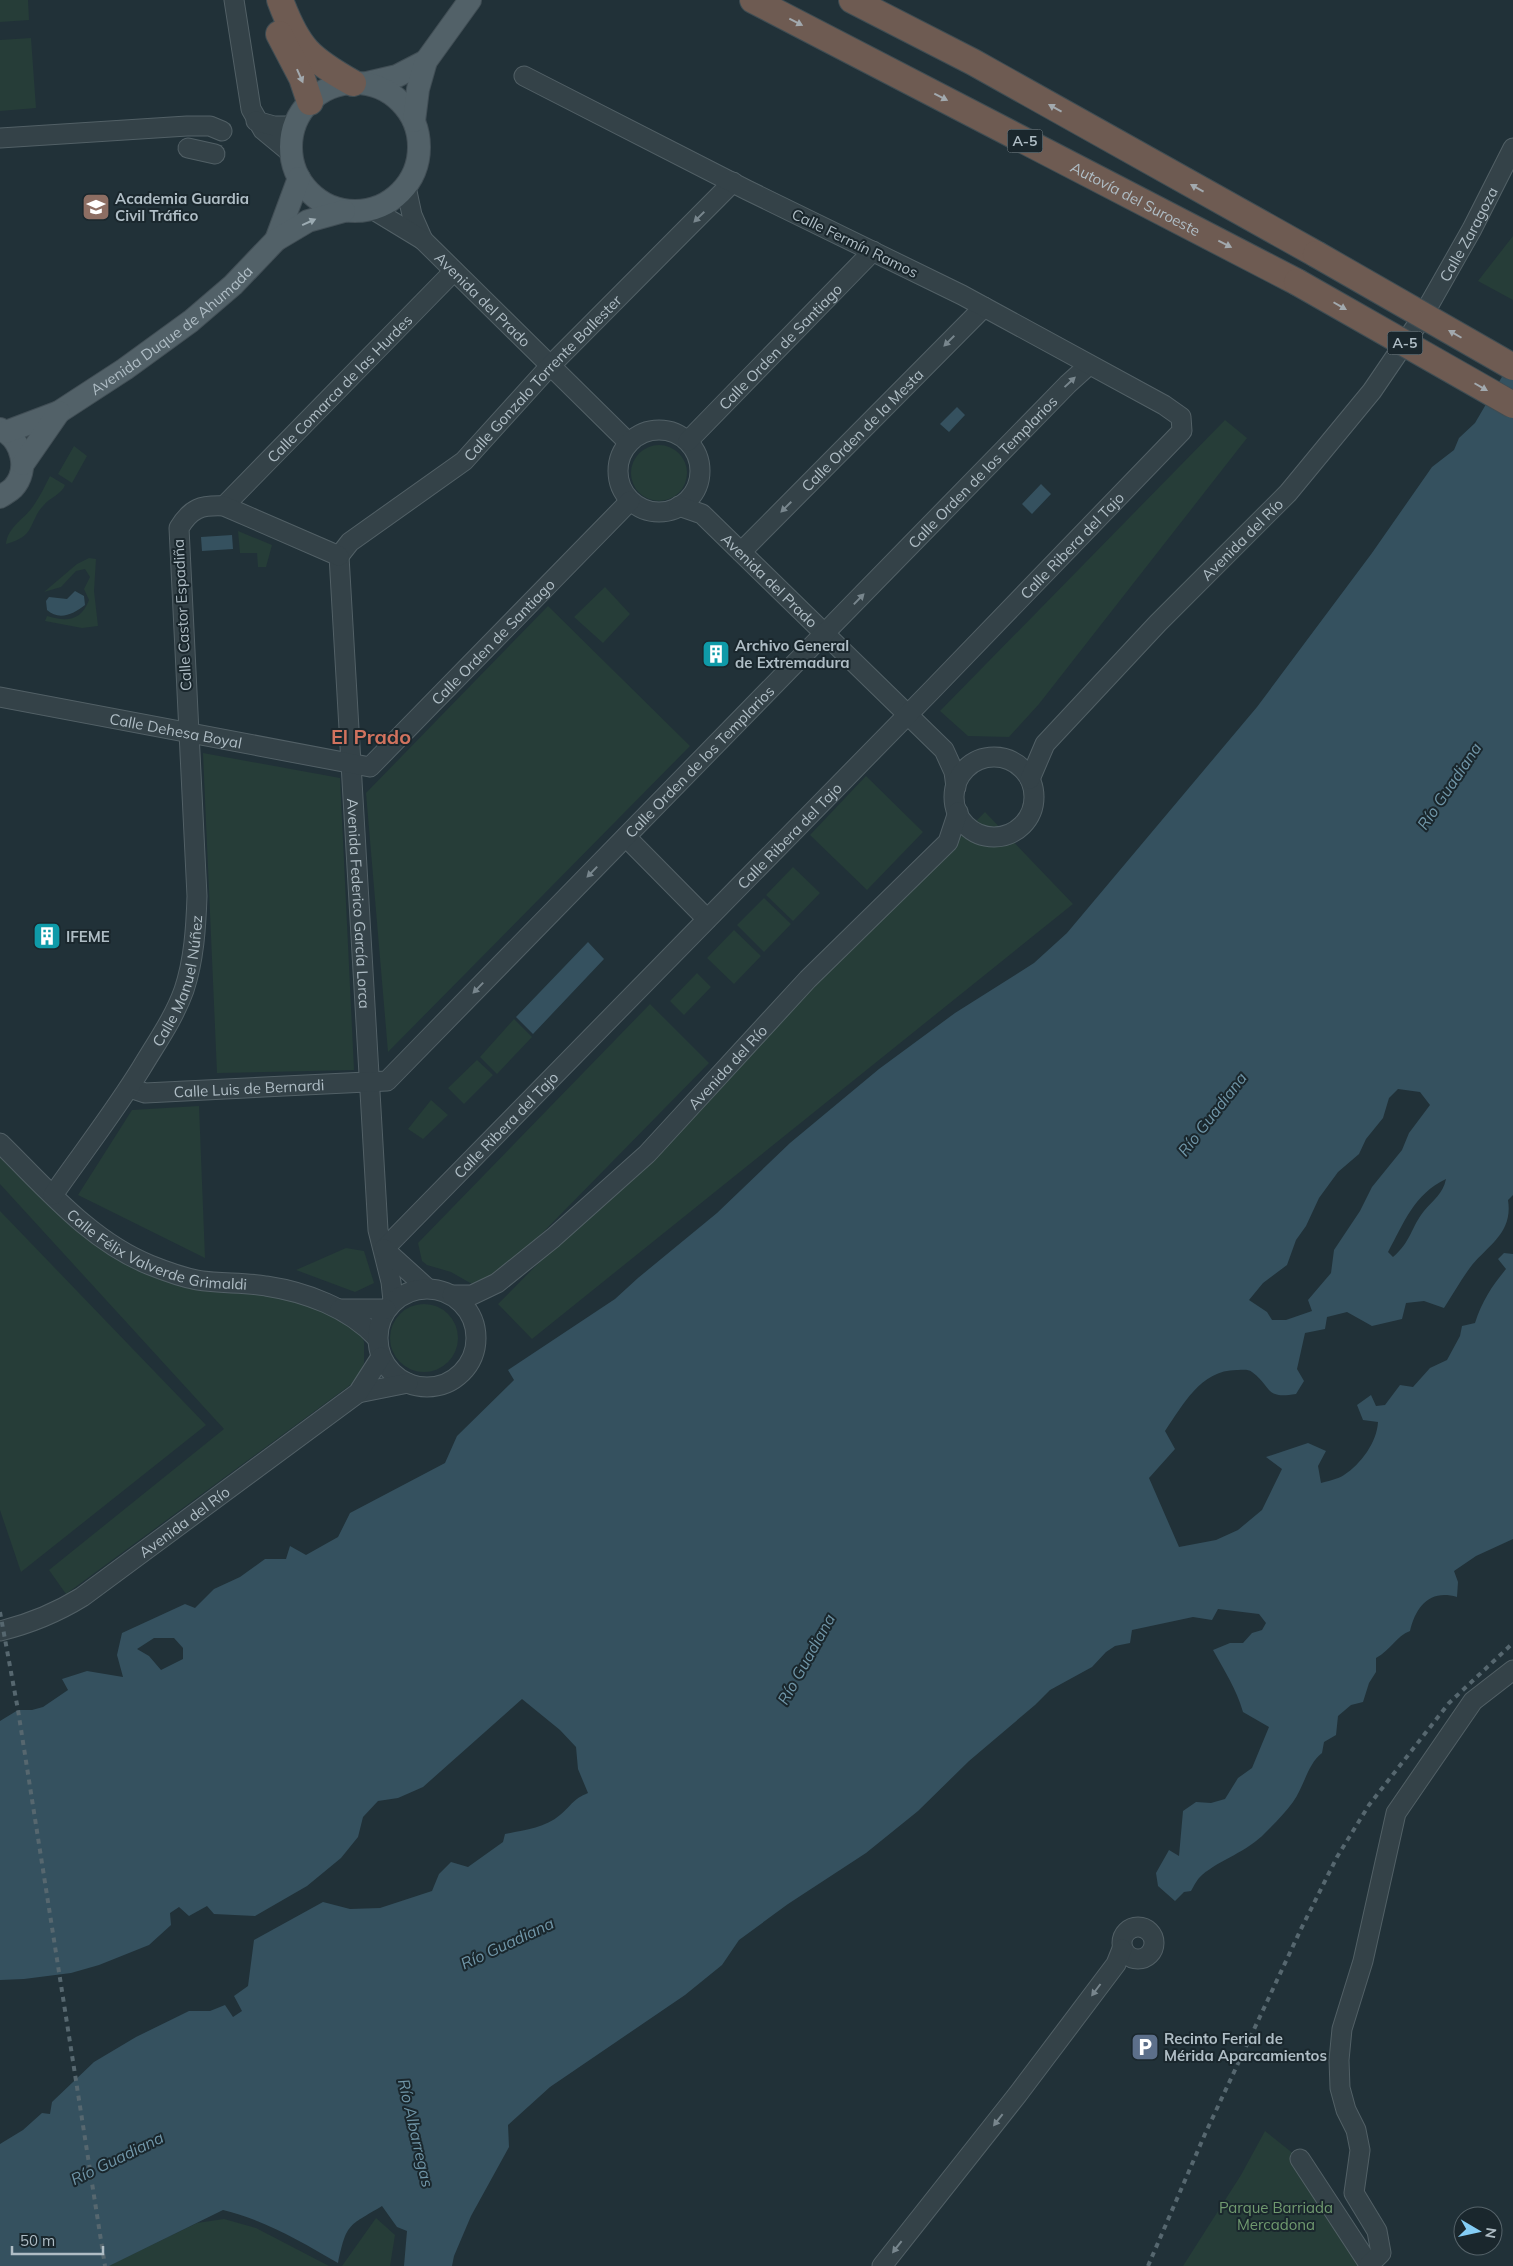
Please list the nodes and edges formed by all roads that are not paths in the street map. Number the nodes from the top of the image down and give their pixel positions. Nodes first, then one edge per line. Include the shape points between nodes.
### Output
1 (234, 0) edge
2 (266, 0) edge
3 (280, 0) edge
4 (470, 0) edge
5 (753, 0) edge
6 (852, 0) edge
7 (881, 0) edge
8 (426, 61) junction
9 (973, 62) junction
10 (524, 76) dead end
11 (360, 83) junction
12 (310, 102) junction
13 (256, 120) junction
14 (414, 121) junction
15 (295, 126) junction
16 (222, 131) dead end
17 (0, 138) edge
18 (188, 148) dead end
19 (1513, 148) edge
20 (214, 154) dead end
21 (292, 154) junction
22 (299, 178) junction
23 (733, 182) junction
24 (406, 187) junction
25 (372, 209) junction
26 (344, 211) junction
27 (276, 240) junction
28 (423, 240) junction
29 (873, 251) junction
30 (454, 271) junction
31 (984, 307) junction
32 (1421, 319) joint
33 (1089, 365) junction
34 (550, 366) junction
35 (1513, 367) edge
36 (1513, 405) edge
37 (59, 412) junction
38 (1182, 417) joint
39 (3, 430) edge
40 (688, 441) junction
41 (628, 442) junction
42 (22, 464) junction
43 (698, 485) junction
44 (0, 497) edge
45 (630, 501) junction
46 (224, 506) junction
47 (680, 506) junction
48 (702, 514) junction
49 (741, 552) junction
50 (339, 556) junction
51 (825, 634) junction
52 (0, 697) edge
53 (908, 714) junction
54 (188, 733) junction
55 (1045, 744) junction
56 (944, 750) junction
57 (980, 760) junction
58 (1011, 761) junction
59 (351, 765) junction
60 (1030, 779) junction
61 (956, 787) junction
62 (958, 812) junction
63 (982, 834) junction
64 (626, 837) junction
65 (948, 842) junction
66 (707, 919) junction
67 (369, 1081) junction
68 (130, 1088) junction
69 (0, 1143) edge
70 (53, 1195) junction
71 (384, 1249) junction
72 (497, 1283) junction
73 (427, 1288) junction
74 (452, 1295) junction
75 (390, 1305) junction
76 (340, 1309) junction
77 (473, 1322) junction
78 (377, 1338) junction
79 (381, 1357) junction
80 (408, 1383) junction
81 (358, 1393) junction
82 (0, 1631) edge
83 (1513, 1670) edge
84 (1122, 1949) dead end
85 (1300, 2159) dead end
86 (1370, 2265) edge
87 (882, 2266) edge

1 - 13 street via 251,109
2 -> 12 highway
3 - 11 highway via 290,28 303,48 320,64
4 - 8 main road
5 -> 36 highway, Autovía del Suroeste / A-5, bridge via 1297,282
6 - 9 highway, A-5
7 - 9 highway
8 - 11 main road via 397,76
8 - 14 main road
35 -> 9 highway, A-5, bridge
10 - 23 street, Calle Fermín Ramos
11 - 12 main road via 337,85
11 - 14 main road via 389,92 404,105
12 - 15 main road
13 - 15 street via 274,126
13 - 21 street
14 - 24 main road via 419,155
15 - 21 main road
16 - 17 street via 210,126 187,126
18 - 20 street
19 - 32 street, Calle Zaragoza
21 - 22 main road
22 - 26 main road via 318,199
22 - 27 main road, Avenida Duque de Ahumada
23 - 29 street, Calle Fermín Ramos
23 -> 34 street, Calle Gonzalo Torrente Ballester
24 - 25 main road via 391,201
24 - 28 street, Avenida del Prado via 412,215
25 - 26 main road
25 - 28 street, Avenida del Prado
27 -> 26 main road, Avenida Duque de Ahumada via 308,221
27 - 37 main road, Avenida Duque de Ahumada via 191,321
28 - 30 street, Avenida del Prado
29 - 31 street, Calle Fermín Ramos
29 - 40 street, Calle Orden de Santiago
30 - 34 street, Avenida del Prado
30 - 46 street, Calle Comarca de las Hurdes
31 - 33 street, Calle Fermín Ramos
31 -> 49 street, Calle Orden de la Mesta
32 - 55 street, Avenida del Río via 1372,391 1288,493 1158,623
33 - 38 street, Calle Fermín Ramos
51 -> 33 street, Calle Orden de los Templarios
34 - 41 street, Avenida del Prado
34 - 50 street, Calle Gonzalo Torrente Ballester via 464,461 350,542
37 - 39 main road, Avenida Duque de Ahumada
37 - 42 main road, Avenida Duque de Ahumada
38 - 53 street, Calle Ribera del Tajo via 1182,431 1172,444
39 - 42 main road via 15,440 21,451
40 - 41 street via 677,433 658,430 639,434
40 - 43 street via 699,462
41 - 45 street via 621,453 618,478
42 - 44 main road, Avenida Duque de Ahumada via 20,477 13,488
43 - 47 street
43 - 48 street
45 - 47 street via 654,512
45 - 59 street, Calle Orden de Santiago via 370,767
46 - 50 street, Calle Castor Espadiña
46 - 54 street, Calle Castor Espadiña via 208,505 198,509 186,516 178,528
47 - 48 street, Avenida del Prado
48 - 49 street, Avenida del Prado
49 - 51 street, Avenida del Prado
50 - 59 street, Avenida Federico García Lorca
51 - 53 street, Avenida del Prado
51 - 64 street, Calle Orden de los Templarios
52 - 54 street, Calle Dehesa Boyal
53 - 56 street, Avenida del Prado
53 - 66 street, Calle Ribera del Tajo
54 - 59 street, Calle Dehesa Boyal
54 - 68 street, Calle Manuel Núñez via 197,896 192,957 184,990 172,1016
55 - 58 street, Avenida del Río
55 - 60 street, Avenida del Río
56 - 57 street, Avenida del Prado
56 - 61 street, Avenida del Prado via 954,772
57 - 58 street via 992,757
57 - 61 street via 969,766
58 - 60 street
59 - 67 street, Avenida Federico García Lorca
60 - 63 street via 1034,799 1024,824 1000,836
61 - 62 street
62 - 63 street via 964,823
62 - 65 street, Avenida del Río
63 - 65 street
64 - 66 street
64 -> 67 street, Calle Orden de los Templarios via 388,1081
65 - 72 street, Avenida del Río via 808,979 646,1154 553,1238
66 - 71 street, Calle Ribera del Tajo
67 - 68 street, Calle Luis de Bernardi via 145,1093
67 - 71 street, Avenida Federico García Lorca via 378,1230
68 - 70 street, Calle Manuel Núñez
69 - 70 street, Calle Félix Valverde Grimaldi
70 - 76 street, Calle Félix Valverde Grimaldi via 102,1238 148,1264 197,1280 285,1290
71 - 73 street
71 - 75 street, Avenida Federico García Lorca via 391,1282
72 - 74 street, Avenida del Río via 472,1295
72 - 77 street, Avenida del Río
73 - 74 street
73 - 75 street via 414,1290
74 - 77 street via 461,1302
75 - 76 street, Calle Félix Valverde Grimaldi
75 - 78 street via 379,1323
76 - 78 street, Calle Félix Valverde Grimaldi
77 - 80 street via 476,1338 466,1368 439,1386 423,1387
78 - 79 street
79 - 80 street via 396,1377
79 - 81 street, Avenida del Río
80 - 81 street, Avenida del Río
81 - 82 street, Avenida del Río via 82,1598 55,1612
83 - 86 street via 1473,1701 1396,1813 1363,1962 1342,2029 1340,2088 1360,2150 1354,2193 1381,2243 1381,2253
84 -> 87 street via 1116,1964 1018,2094
85 - 86 street

